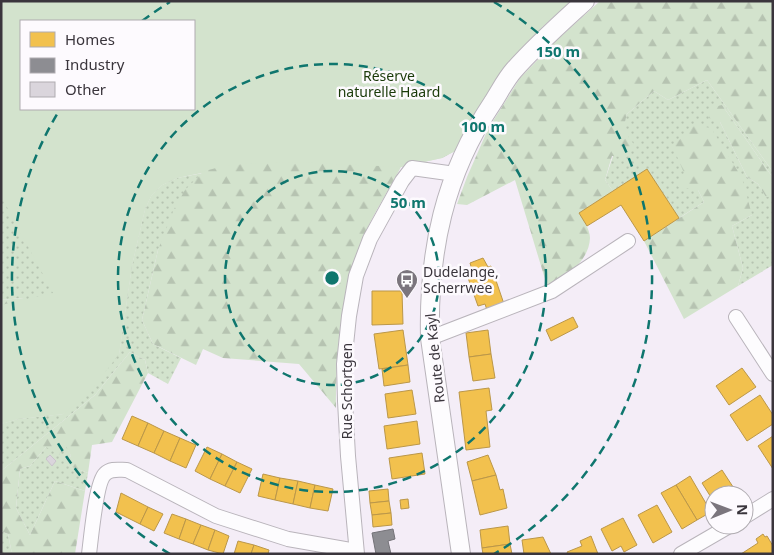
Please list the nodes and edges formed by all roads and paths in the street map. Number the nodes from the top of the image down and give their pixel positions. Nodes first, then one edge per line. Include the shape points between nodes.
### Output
1 (585, 1) edge
2 (455, 174) junction
3 (628, 241) dead end
4 (736, 317) dead end
5 (430, 338) junction
6 (773, 374) edge
7 (773, 499) edge
8 (754, 511) edge
9 (714, 535) edge
10 (356, 552) edge
11 (89, 554) edge
12 (461, 554) edge
13 (681, 554) edge

1 - 2 main road, Route de Kayl via 513,71 478,124
2 - 5 main road, Route de Kayl via 440,221 431,274
2 - 10 street, Rue Schortgen via 412,168 370,239 356,276 344,364
3 - 5 street via 552,291
4 - 6 street
5 - 12 main road, Route de Kayl
7 - 8 street
9 - 13 street
10 - 11 street, Rue Schortgen via 288,539 216,516 127,470 114,469 104,475 99,486

